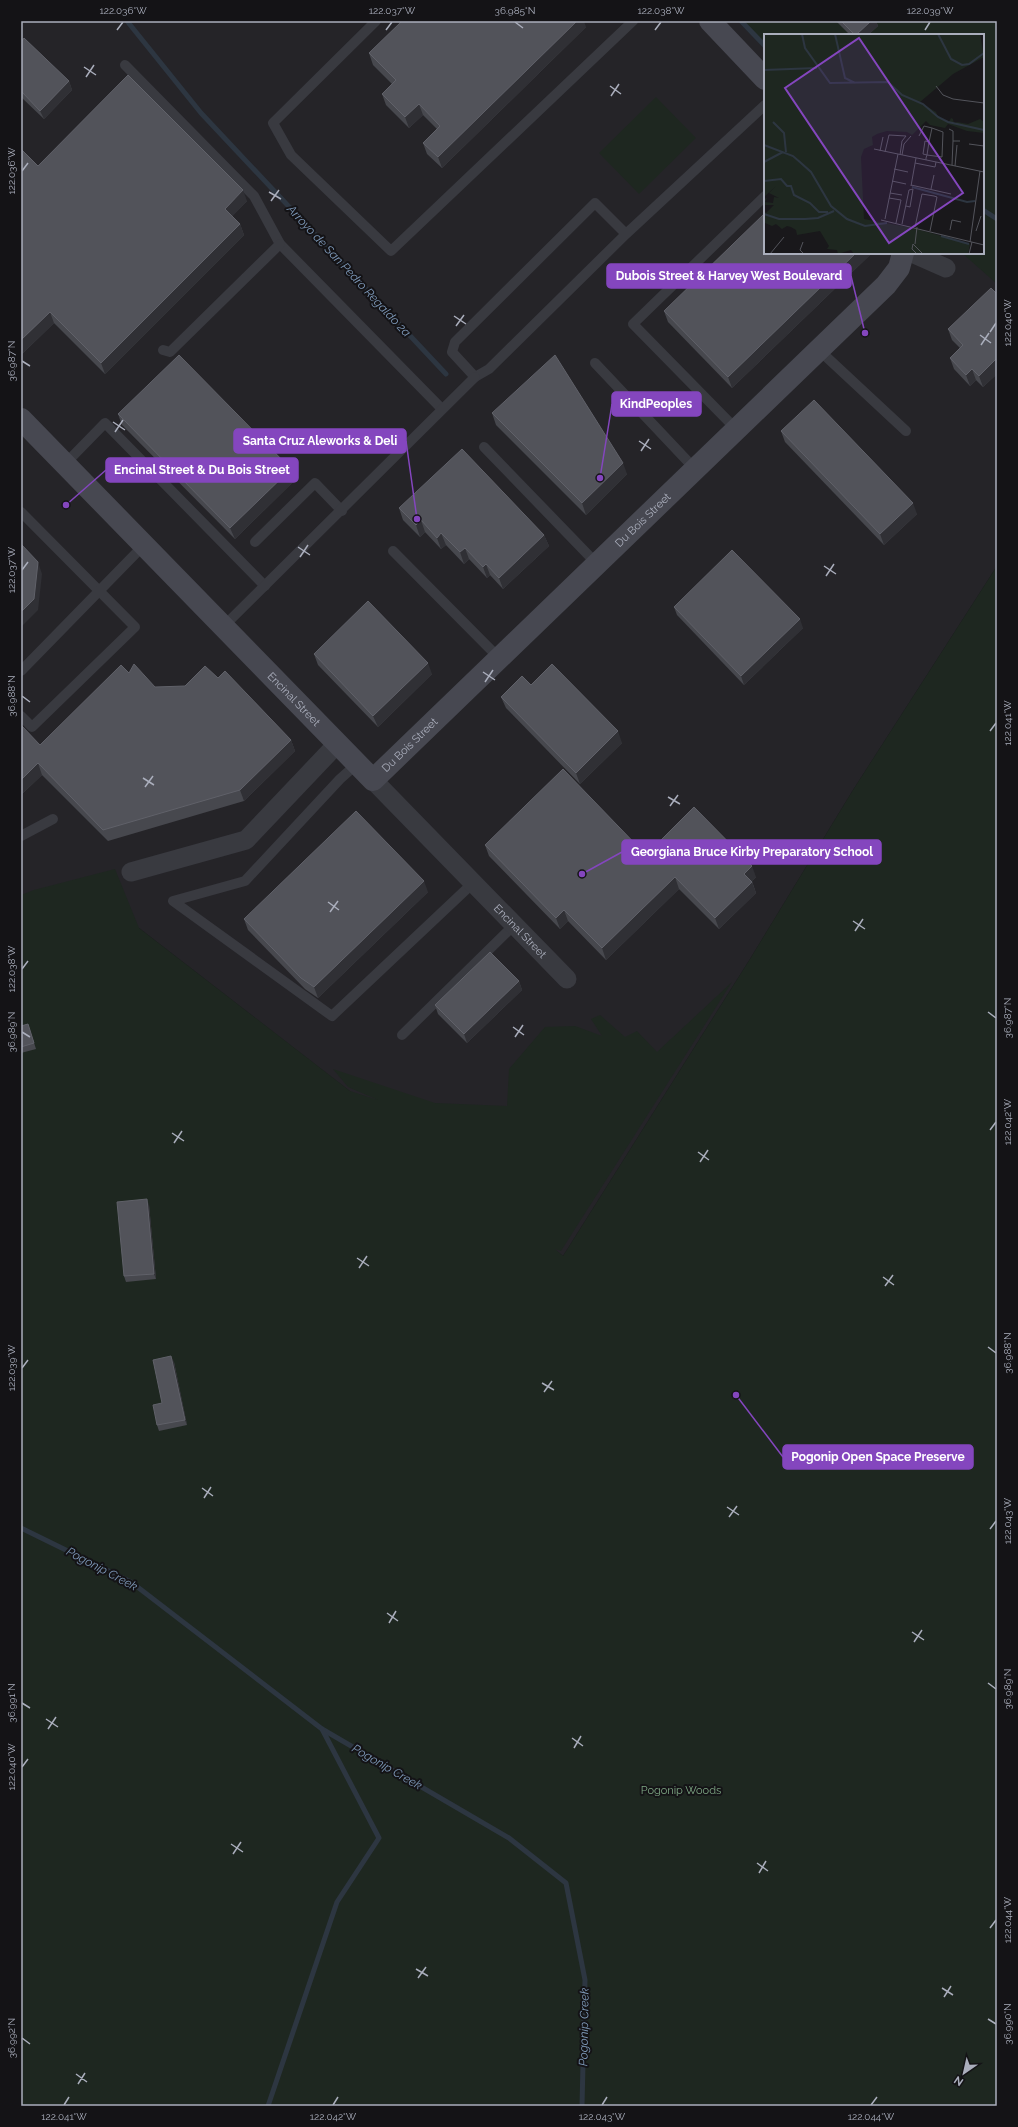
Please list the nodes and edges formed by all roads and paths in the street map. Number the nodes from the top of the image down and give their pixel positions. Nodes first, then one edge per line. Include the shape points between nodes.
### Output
1 (376, 21) edge
2 (633, 21) edge
3 (710, 21) edge
4 (125, 65) dead end
5 (764, 78) edge
6 (764, 106) edge
7 (764, 197) edge
8 (626, 234) junction
9 (280, 244) junction
10 (903, 254) edge
11 (914, 254) edge
12 (946, 268) dead end
13 (163, 350) dead end
14 (818, 350) junction
15 (595, 362) dead end
16 (475, 377) junction
17 (442, 409) junction
18 (22, 422) edge
19 (736, 429) junction
20 (906, 431) dead end
21 (484, 447) dead end
22 (65, 464) junction
23 (695, 469) junction
24 (342, 511) junction
25 (21, 512) edge
26 (255, 542) dead end
27 (144, 545) junction
28 (393, 551) dead end
29 (597, 564) junction
30 (265, 586) junction
31 (99, 589) junction
32 (224, 626) junction
33 (500, 659) junction
34 (21, 671) edge
35 (21, 716) edge
36 (338, 743) junction
37 (358, 764) junction
38 (373, 780) junction
39 (53, 819) dead end
40 (21, 836) edge
41 (131, 872) dead end
42 (473, 883) junction
43 (514, 925) junction
44 (567, 979) dead end
45 (402, 1035) dead end

1 - 2 lane via 273,123 291,155 391,251
3 - 5 street
4 - 9 lane via 254,196
6 - 8 lane
7 - 19 lane via 632,324
8 - 16 lane via 489,369
8 - 16 lane via 595,203 455,342 452,352
9 - 13 lane via 170,352
9 - 17 lane
10 - 14 street, Du Bois Street via 899,268 886,285
11 - 12 street
14 - 19 street, Du Bois Street
14 - 20 lane
15 - 23 lane
16 - 17 lane
17 - 24 lane
18 - 22 street, Encinal Street
19 - 23 street, Du Bois Street
21 - 29 lane
22 - 27 street, Encinal Street
22 - 30 lane via 105,423
23 - 29 street, Du Bois Street
24 - 26 lane via 315,483
24 - 30 lane
25 - 31 lane
27 - 31 lane
27 - 32 street, Encinal Street
28 - 33 lane
29 - 33 street, Du Bois Street
30 - 32 lane
31 - 34 lane
31 - 35 lane via 135,627 32,727
32 - 36 street, Encinal Street
33 - 38 street, Du Bois Street
36 - 37 street, Encinal Street
36 - 41 street via 246,840
37 - 38 street, Encinal Street
37 - 42 lane via 340,779 245,881 173,901 332,1016
38 - 42 street, Encinal Street
39 - 40 lane
42 - 43 street, Encinal Street
43 - 44 street, Encinal Street
43 - 45 lane

